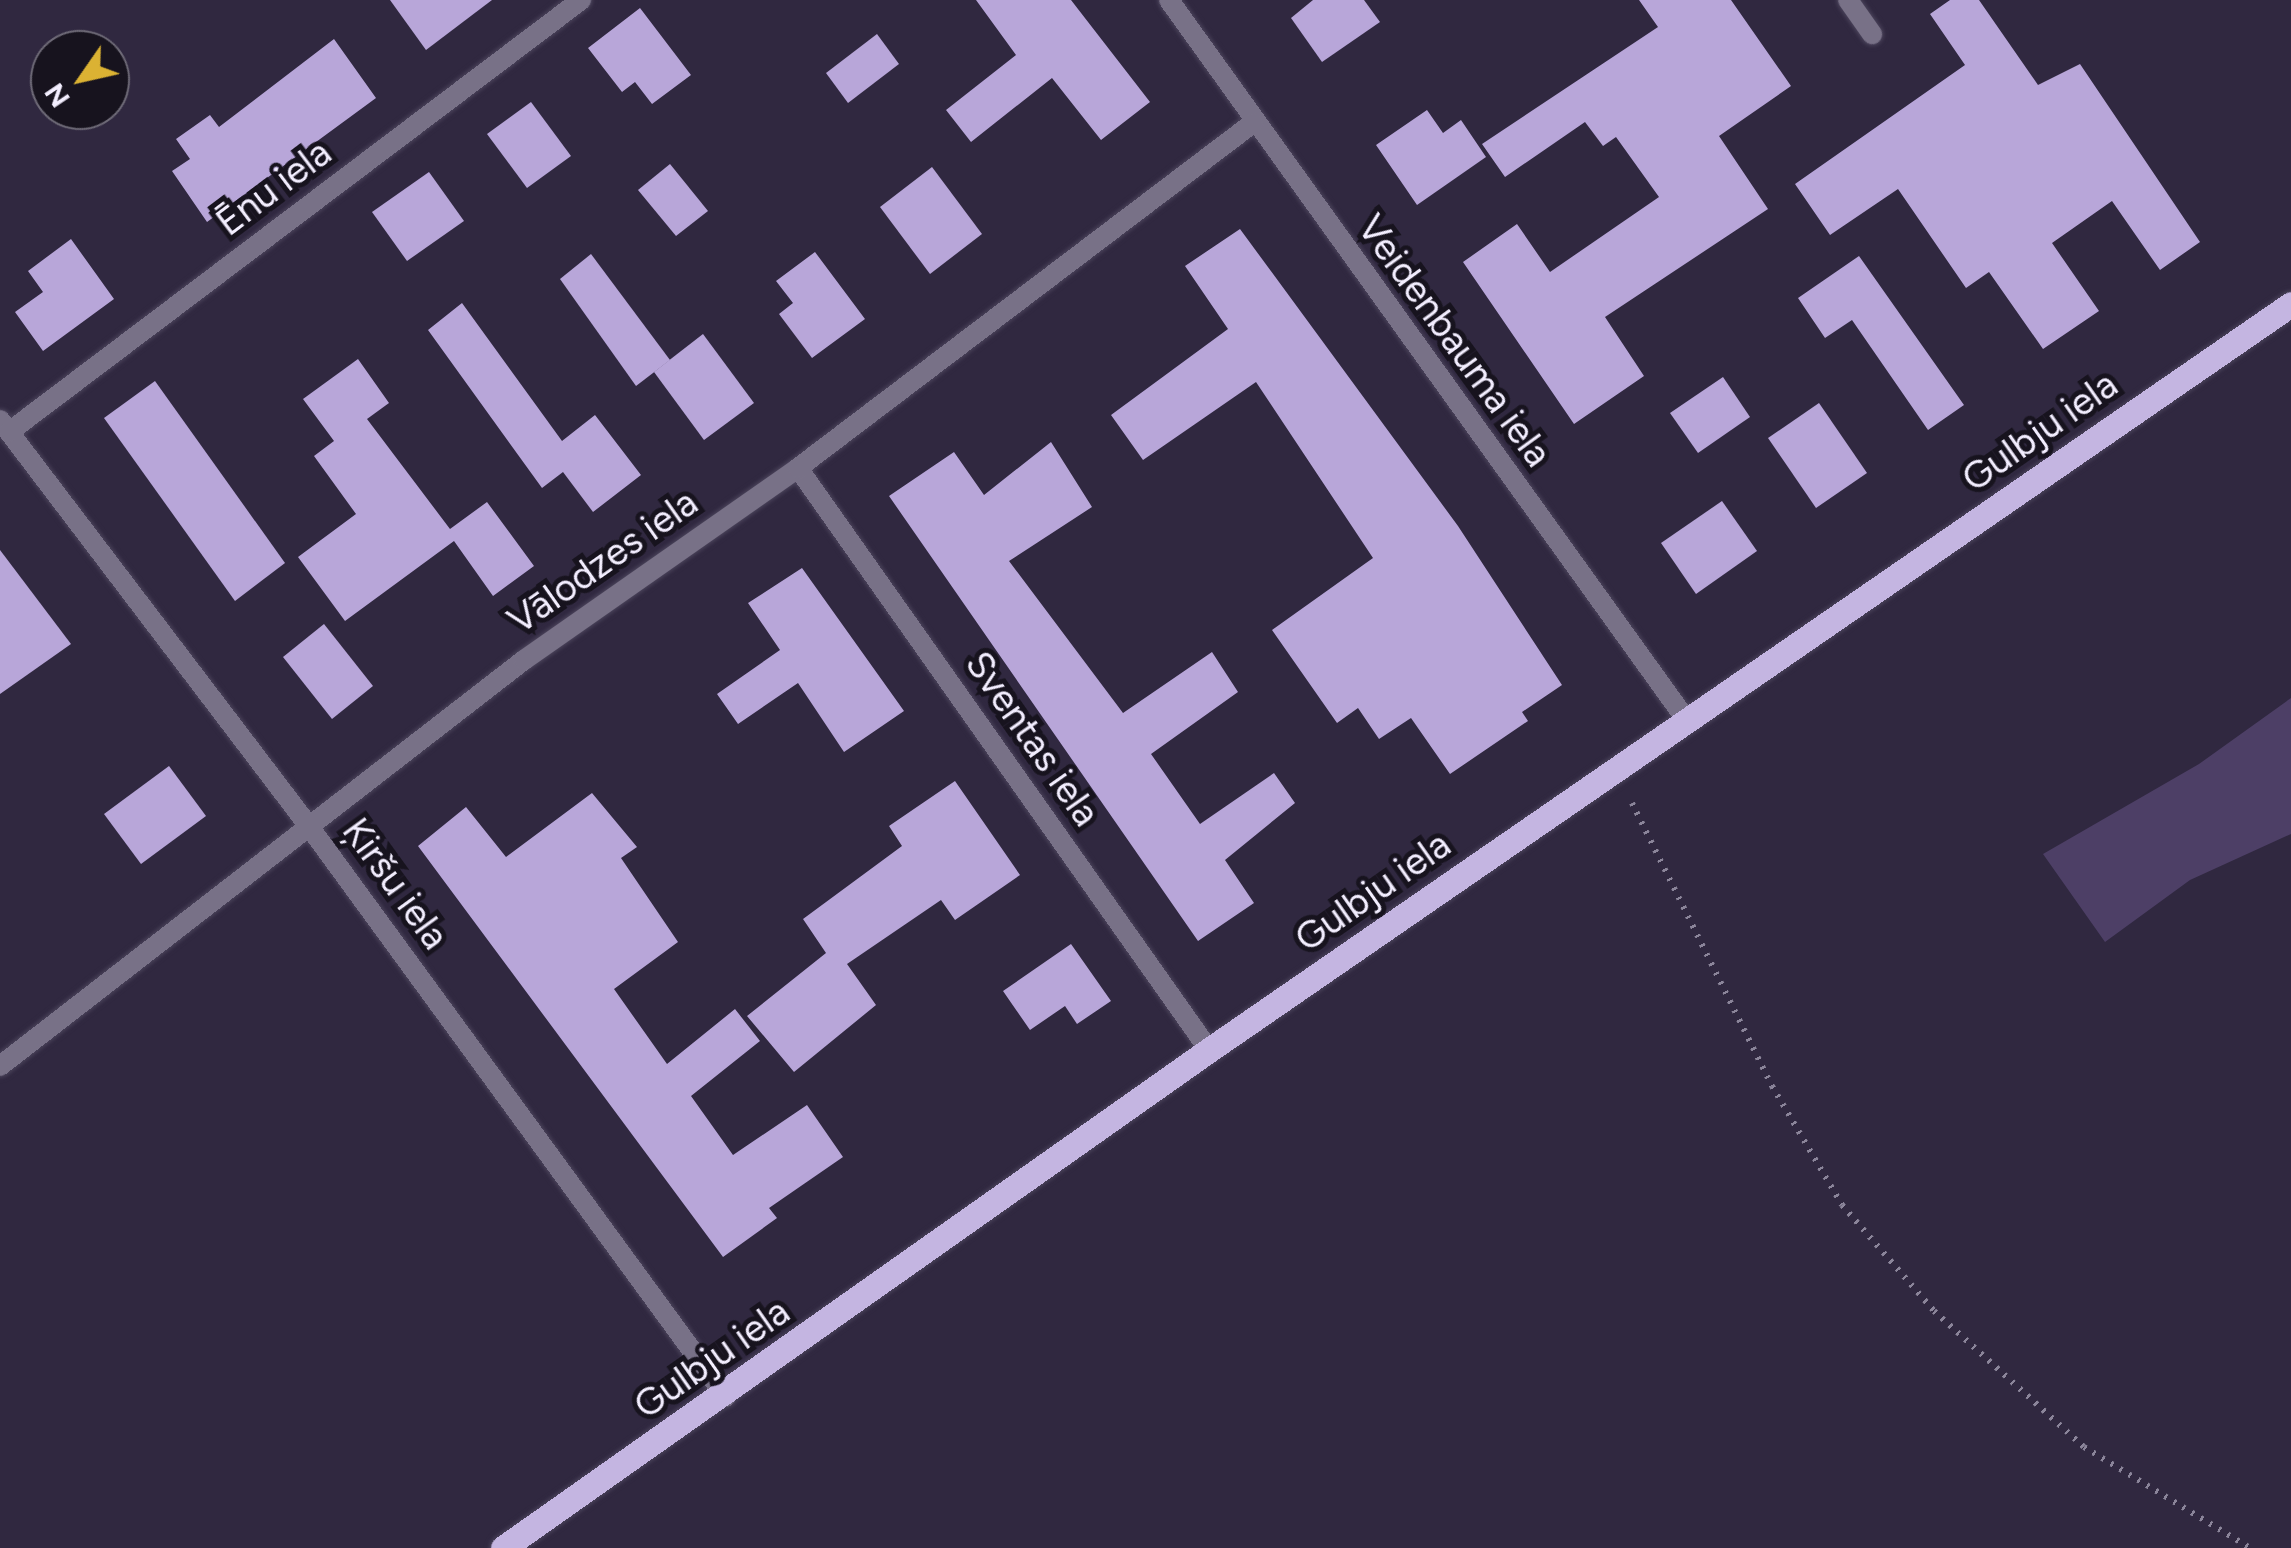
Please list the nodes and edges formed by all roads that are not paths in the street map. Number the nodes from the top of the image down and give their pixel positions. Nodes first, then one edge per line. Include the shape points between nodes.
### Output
1 (581, 0) edge
2 (1169, 0) edge
3 (1848, 0) edge
4 (1872, 34) dead end
5 (1253, 123) junction
6 (2291, 304) edge
7 (5, 426) edge
8 (798, 468) junction
9 (1687, 721) junction
10 (312, 828) junction
11 (1209, 1050) junction
12 (0, 1066) edge
13 (726, 1397) junction
14 (503, 1548) edge

1 - 7 street, Ēnu iela
2 - 5 street, Veidenbauma iela
3 - 4 street
5 - 8 street, Vālodzes iela
5 - 9 street, Veidenbauma iela
6 - 9 main road, Gulbju iela
7 - 10 street, Ķiršu iela
8 - 10 street, Vālodzes iela via 524,660
8 - 11 street, Sventas iela
9 - 11 main road, Gulbju iela
10 - 12 street, Vālodzes iela
10 - 13 street, Ķiršu iela
11 - 13 main road, Gulbju iela
13 - 14 main road, Gulbju iela

